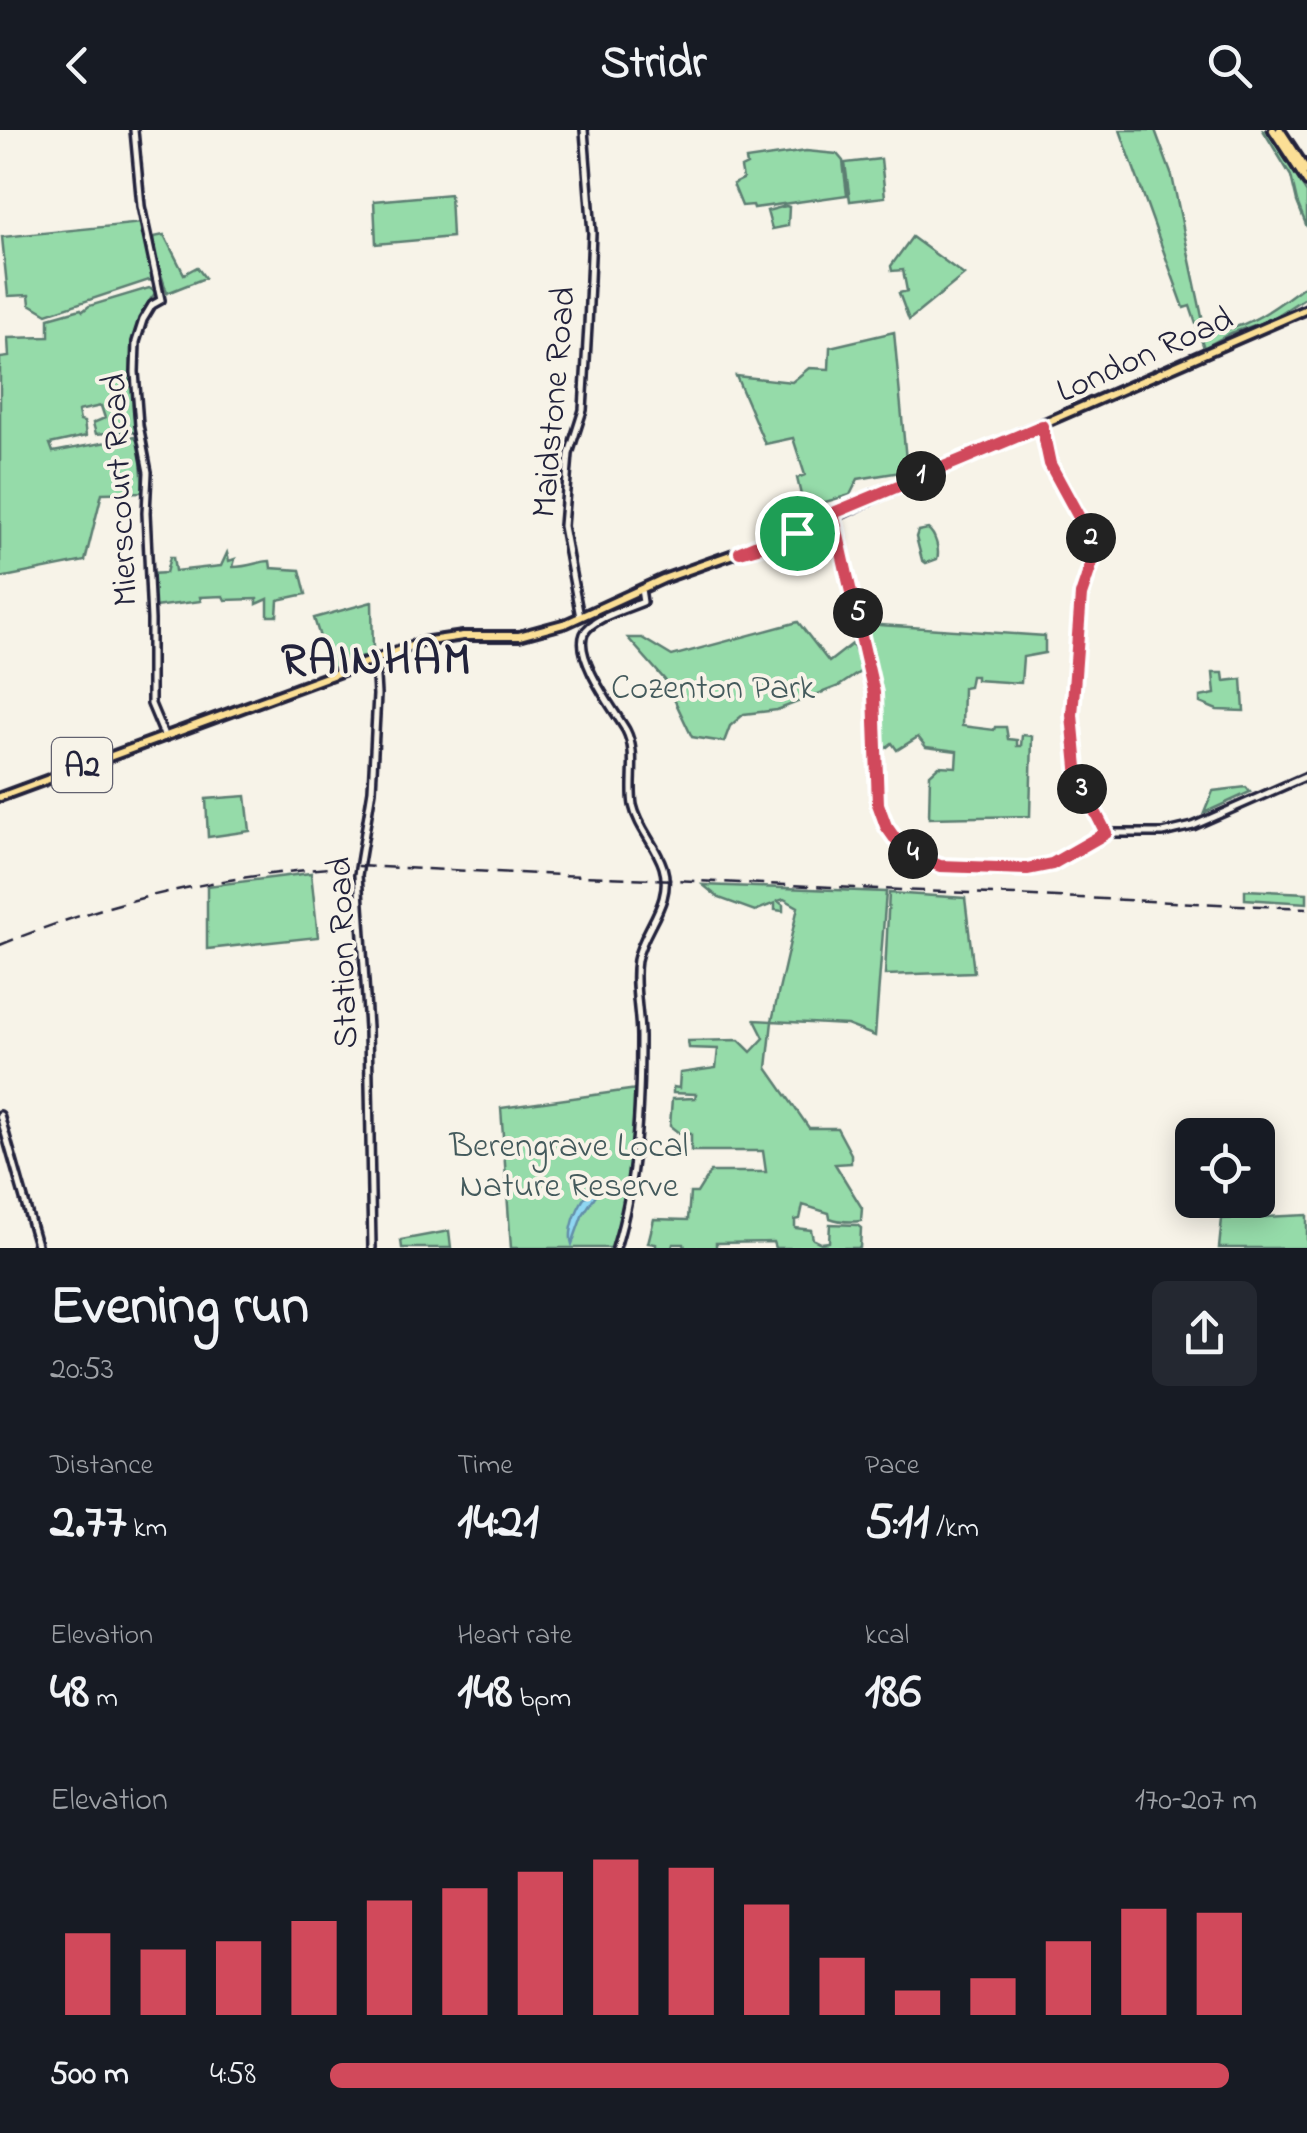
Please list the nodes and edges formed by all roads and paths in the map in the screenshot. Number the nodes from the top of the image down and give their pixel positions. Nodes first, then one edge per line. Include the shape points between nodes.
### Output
1 (134, 130) edge
2 (584, 130) edge
3 (1276, 130) edge
4 (1307, 171) edge
5 (1307, 182) edge
6 (1306, 308) edge
7 (1042, 426) junction
8 (833, 515) junction
9 (641, 590) junction
10 (580, 618) junction
11 (376, 657) junction
12 (164, 735) junction
13 (1307, 776) edge
14 (0, 797) edge
15 (1106, 833) junction
16 (0, 1115) edge
17 (38, 1248) edge
18 (372, 1248) edge
19 (616, 1248) edge

1 - 12 street, Mierscourt Road via 141,206 161,300 143,320 134,372 148,472 151,704
2 - 10 street, Maidstone Road via 592,233 588,322 583,410 569,454 563,526
3 - 4 main road
3 - 5 main road
6 - 7 main road, London Road / A2
7 - 8 main road, London Road / A2
7 - 15 street via 1050,464 1093,543 1081,595 1073,728 1080,785
8 - 9 main road, London Road / A2
8 - 15 street via 874,693 882,816 903,848 949,866 1034,869
9 - 10 main road, London Road / A2
9 - 19 street via 643,602 603,618 584,634 592,674 630,741 634,809 665,882 637,961 638,1132
10 - 11 main road, A2 via 529,634 442,638
11 - 12 main road, A2
11 - 18 street, Station Road via 372,790 358,875
12 - 14 main road, A2
13 - 15 street via 1194,826
16 - 17 street

